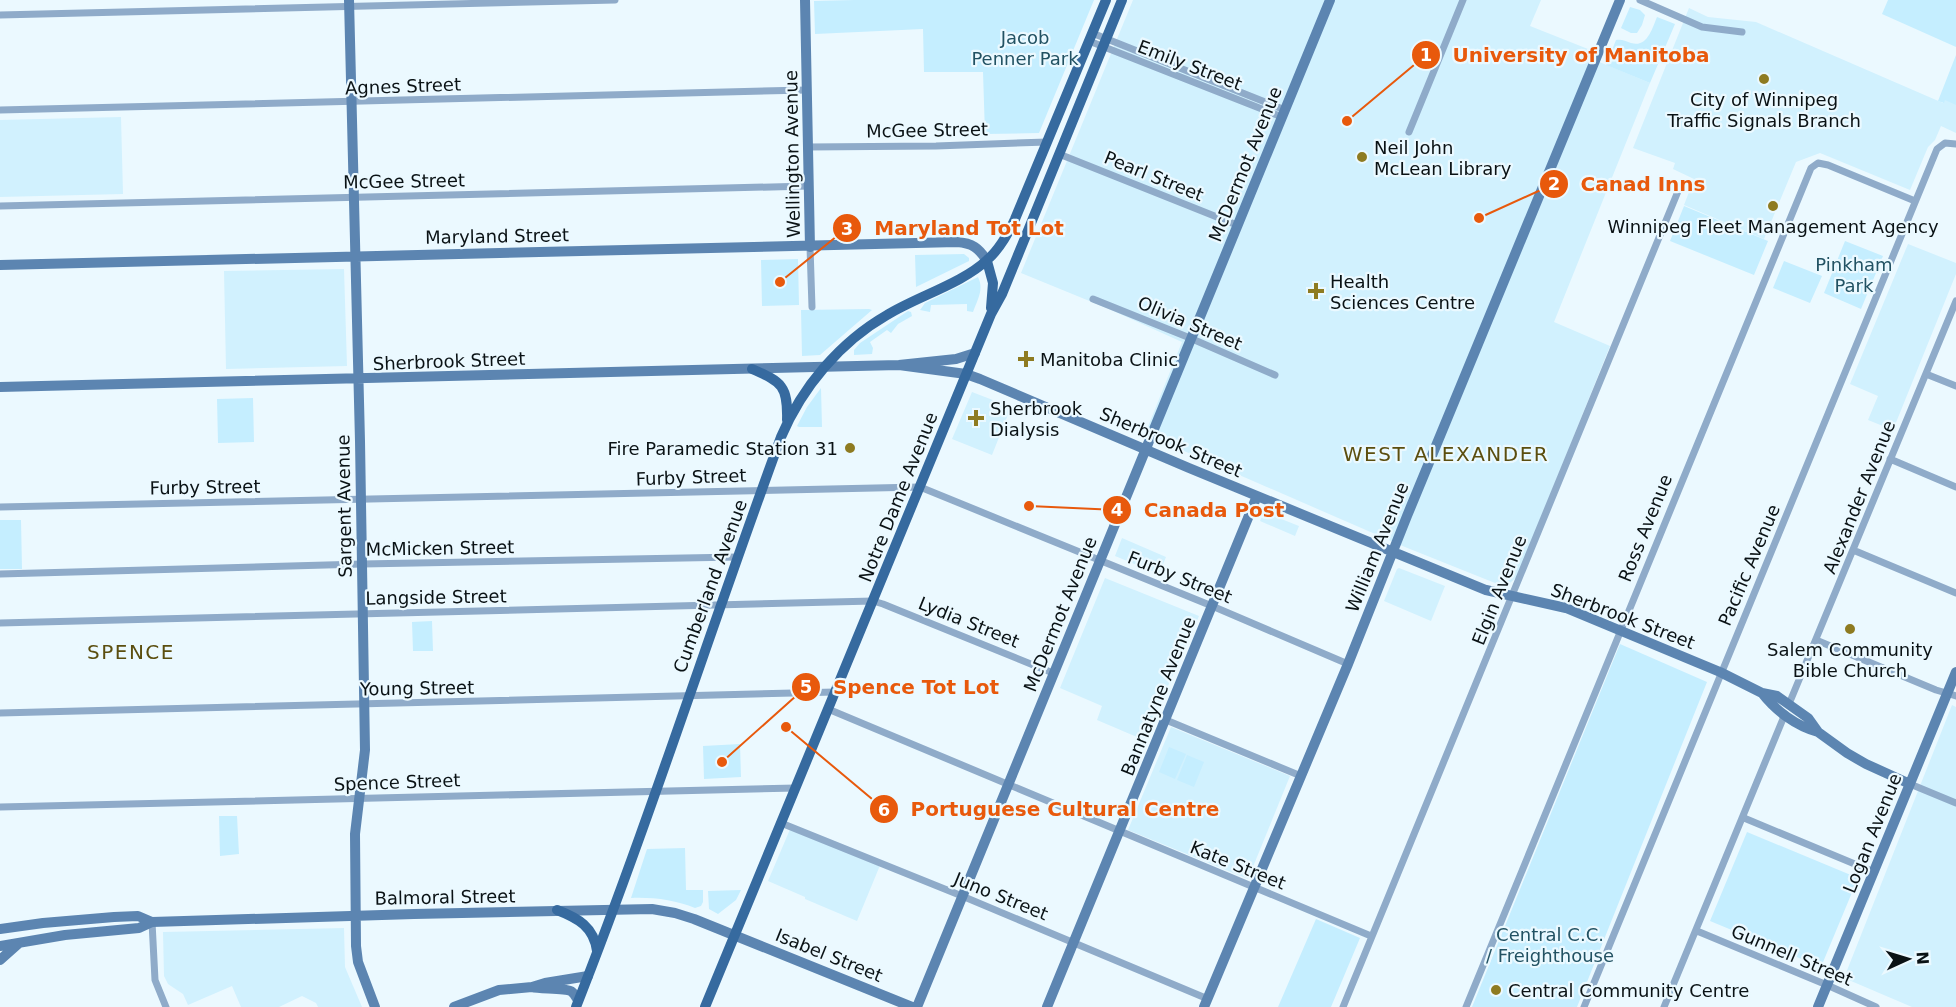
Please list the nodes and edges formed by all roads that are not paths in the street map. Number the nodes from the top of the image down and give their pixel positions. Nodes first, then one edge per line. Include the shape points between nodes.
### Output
1 (615, 0) edge
2 (805, 0) edge
3 (1106, 0) edge
4 (1122, 0) edge
5 (1330, 0) edge
6 (1463, 0) edge
7 (1620, 0) edge
8 (1640, 0) edge
9 (349, 3) edge
10 (0, 15) edge
11 (1742, 32) dead end
12 (1090, 37) junction
13 (1104, 43) junction
14 (807, 90) junction
15 (351, 102) junction
16 (0, 110) edge
17 (1283, 113) junction
18 (1409, 132) dead end
19 (1047, 142) junction
20 (1953, 143) edge
21 (808, 147) junction
22 (1059, 154) junction
23 (1681, 184) dead end
24 (808, 186) junction
25 (353, 197) junction
26 (1915, 201) junction
27 (0, 206) edge
28 (1237, 225) junction
29 (810, 247) junction
30 (355, 256) junction
31 (987, 261) junction
32 (0, 265) edge
33 (1093, 299) dead end
34 (1956, 301) edge
35 (812, 307) dead end
36 (991, 314) junction
37 (1190, 338) junction
38 (975, 353) junction
39 (899, 365) junction
40 (825, 368) junction
41 (752, 369) junction
42 (966, 374) junction
43 (1926, 374) junction
44 (1275, 375) dead end
45 (358, 380) junction
46 (1956, 386) edge
47 (0, 387) edge
48 (787, 423) junction
49 (1146, 450) junction
50 (1890, 459) junction
51 (920, 487) junction
52 (1956, 487) edge
53 (762, 489) junction
54 (1257, 496) junction
55 (361, 499) junction
56 (0, 507) edge
57 (1853, 550) junction
58 (1392, 553) junction
59 (738, 557) junction
60 (1100, 561) junction
61 (362, 564) junction
62 (0, 574) edge
63 (1956, 593) edge
64 (1513, 597) junction
65 (873, 602) junction
66 (720, 605) junction
67 (1212, 606) junction
68 (362, 614) junction
69 (0, 622) edge
70 (1620, 630) junction
71 (1816, 640) junction
72 (1348, 664) junction
73 (1720, 672) junction
74 (1956, 672) edge
75 (1053, 673) junction
76 (835, 692) junction
77 (1952, 694) edge
78 (688, 696) junction
79 (364, 704) junction
80 (828, 709) junction
81 (1787, 709) junction
82 (0, 713) edge
83 (1166, 720) junction
84 (1301, 776) junction
85 (1910, 784) junction
86 (1007, 785) junction
87 (796, 788) junction
88 (656, 791) junction
89 (358, 798) junction
90 (1956, 803) edge
91 (0, 807) edge
92 (1743, 818) junction
93 (781, 823) junction
94 (1120, 832) junction
95 (1874, 872) junction
96 (1254, 887) junction
97 (962, 896) junction
98 (614, 909) junction
99 (557, 910) junction
100 (356, 915) junction
101 (152, 922) junction
102 (0, 929) edge
103 (1697, 931) junction
104 (734, 934) junction
105 (1371, 936) junction
106 (20, 942) junction
107 (1074, 942) junction
108 (0, 946) edge
109 (597, 952) junction
110 (0, 960) edge
111 (588, 976) junction
112 (1827, 985) junction
113 (531, 987) junction
114 (1206, 1003) edge
115 (577, 1004) edge
116 (166, 1007) edge
117 (375, 1007) edge
118 (454, 1007) edge
119 (705, 1007) edge
120 (912, 1007) edge
121 (917, 1007) edge
122 (1047, 1007) edge
123 (1342, 1007) edge
124 (1466, 1007) edge
125 (1584, 1007) edge
126 (1664, 1007) edge
127 (1818, 1007) edge
128 (1876, 1007) edge

1 - 9 street
2 - 14 main road, Wellington Avenue
3 - 12 main road
4 - 13 main road, Notre Dame Avenue
5 - 17 main road, McDermot Avenue
6 - 18 street
7 - 58 main road, William Avenue
8 - 11 street via 1702,27
9 - 10 street
9 - 15 main road, Sargent Avenue
12 - 13 street, Emily Street
12 - 19 main road
13 - 17 street, Emily Street
13 - 22 main road, Notre Dame Avenue
14 - 15 street, Agnes Street
14 - 21 main road, Wellington Avenue
15 - 16 street, Agnes Street
15 - 25 main road, Sargent Avenue
17 - 28 main road, McDermot Avenue
19 - 21 street, McGee Street
19 - 31 main road via 1005,239
20 - 26 street, Pacific Avenue via 1938,147
21 - 24 main road, Wellington Avenue
22 - 28 street, Pearl Street
22 - 36 main road, Notre Dame Avenue
23 - 64 street, Elgin Avenue
24 - 25 street, McGee Street
24 - 29 main road, Wellington Avenue
25 - 27 street, McGee Street
25 - 30 main road, Sargent Avenue
26 - 70 street, Ross Avenue via 1828,165 1810,168
26 - 73 street, Pacific Avenue
28 - 37 main road, McDermot Avenue
29 - 30 main road, Maryland Street
29 - 31 main road, Maryland Street via 961,242 977,248
29 - 35 street, Wellington Avenue
30 - 32 main road, Maryland Street
30 - 45 main road, Sargent Avenue
31 - 36 main road via 993,283
31 - 40 main road, Cumberland Avenue via 878,321 854,338
33 - 37 street, Olivia Street
34 - 43 street, Alexander Avenue
36 - 38 main road, Notre Dame Avenue
37 - 44 street, Olivia Street
37 - 49 main road, McDermot Avenue
38 - 39 main road, Sherbrook Street
38 - 42 main road, Notre Dame Avenue
39 - 40 main road, Sherbrook Street
39 - 42 main road, Sherbrook Street
40 - 41 main road, Sherbrook Street
40 - 48 main road, Cumberland Avenue
41 - 45 main road, Sherbrook Street
41 - 48 main road via 772,377 785,390
42 - 49 main road, Sherbrook Street
42 - 51 main road, Notre Dame Avenue
43 - 46 street
43 - 50 street, Alexander Avenue
45 - 47 main road, Sherbrook Street
45 - 55 main road, Sargent Avenue
48 - 53 main road, Cumberland Avenue
49 - 54 main road, Sherbrook Street
49 - 60 main road, McDermot Avenue
50 - 52 street
50 - 57 street, Alexander Avenue
51 - 53 street, Furby Street
51 - 60 street, Furby Street
51 - 65 main road, Notre Dame Avenue
53 - 55 street, Furby Street
53 - 59 main road, Cumberland Avenue
54 - 58 main road, Sherbrook Street
54 - 67 main road, Bannatyne Avenue
55 - 56 street, Furby Street
55 - 61 main road, Sargent Avenue
57 - 63 street
57 - 71 street, Alexander Avenue
58 - 64 main road, Sherbrook Street via 1486,591
58 - 72 main road, William Avenue
59 - 61 street, McMicken Street
59 - 66 main road, Cumberland Avenue
60 - 67 street, Furby Street
60 - 75 main road, McDermot Avenue
61 - 62 street, McMicken Street
61 - 68 main road, Sargent Avenue
64 - 70 main road, Sherbrook Street via 1566,608
64 - 105 street, Elgin Avenue
65 - 66 street, Langside Street
65 - 75 street, Lydia Street
65 - 76 main road, Notre Dame Avenue
66 - 68 street, Langside Street
66 - 78 main road, Cumberland Avenue
67 - 72 street, Furby Street
67 - 83 main road, Bannatyne Avenue
68 - 69 street, Langside Street
68 - 79 main road, Sargent Avenue
70 - 73 main road, Sherbrook Street
70 - 124 street, Ross Avenue
71 - 77 street
71 - 81 street, Alexander Avenue
72 - 84 main road, William Avenue
73 - 81 main road, Sherbrook Street via 1762,693 1777,696
73 - 125 street, Pacific Avenue
74 - 77 main road, Logan Avenue
75 - 86 main road, McDermot Avenue
76 - 78 street, Young Street
76 - 80 main road, Notre Dame Avenue
77 - 85 main road, Logan Avenue
78 - 79 street, Young Street
78 - 88 main road, Cumberland Avenue
79 - 82 street, Young Street
79 - 89 main road, Sargent Avenue via 365,750
80 - 86 street, Kate Street
80 - 87 main road, Notre Dame Avenue
81 - 85 main road, Sherbrook Street via 1808,718 1818,732 1857,759
81 - 92 street, Alexander Avenue
83 - 84 street
83 - 94 main road, Bannatyne Avenue
84 - 96 main road, William Avenue
85 - 90 street, Sherbrook Street
85 - 95 main road, Logan Avenue
86 - 94 street, Kate Street
86 - 97 main road, McDermot Avenue
87 - 88 street, Spence Street
87 - 93 main road, Notre Dame Avenue
88 - 89 street, Spence Street
88 - 98 main road, Cumberland Avenue
89 - 91 street, Spence Street
89 - 100 main road, Sargent Avenue
92 - 95 street
92 - 103 street, Alexander Avenue
93 - 97 street, Juno Street
93 - 104 main road, Notre Dame Avenue
94 - 96 street, Kate Street
94 - 107 main road, Bannatyne Avenue
95 - 112 main road, Logan Avenue
96 - 105 street, Kate Street
96 - 114 main road, William Avenue
97 - 107 street, Juno Street
97 - 121 main road, McDermot Avenue
98 - 99 main road, Balmoral Street
98 - 104 main road, Balmoral Street via 666,911
98 - 109 main road, Cumberland Avenue
99 - 100 main road, Balmoral Street
99 - 109 main road via 587,927
100 - 101 main road, Balmoral Street
100 - 117 main road, Sargent Avenue via 358,962
101 - 102 main road, Balmoral Street via 138,916 114,917
101 - 106 main road, Balmoral Street via 139,928
101 - 116 street via 154,972
103 - 112 street, Gunnell Street
103 - 126 street, Alexander Avenue
104 - 119 main road, Notre Dame Avenue
104 - 120 main road, Isabel Street
105 - 123 street, Elgin Avenue
106 - 108 main road, Balmoral Street
106 - 110 main road
107 - 114 street, Juno Street
107 - 122 main road, Bannatyne Avenue
109 - 111 main road, Cumberland Avenue
111 - 113 main road
111 - 115 main road, Cumberland Avenue
112 - 127 main road, Logan Avenue
112 - 128 street, Gunnell Street
113 - 115 main road via 567,989 572,991
113 - 118 main road via 491,992

